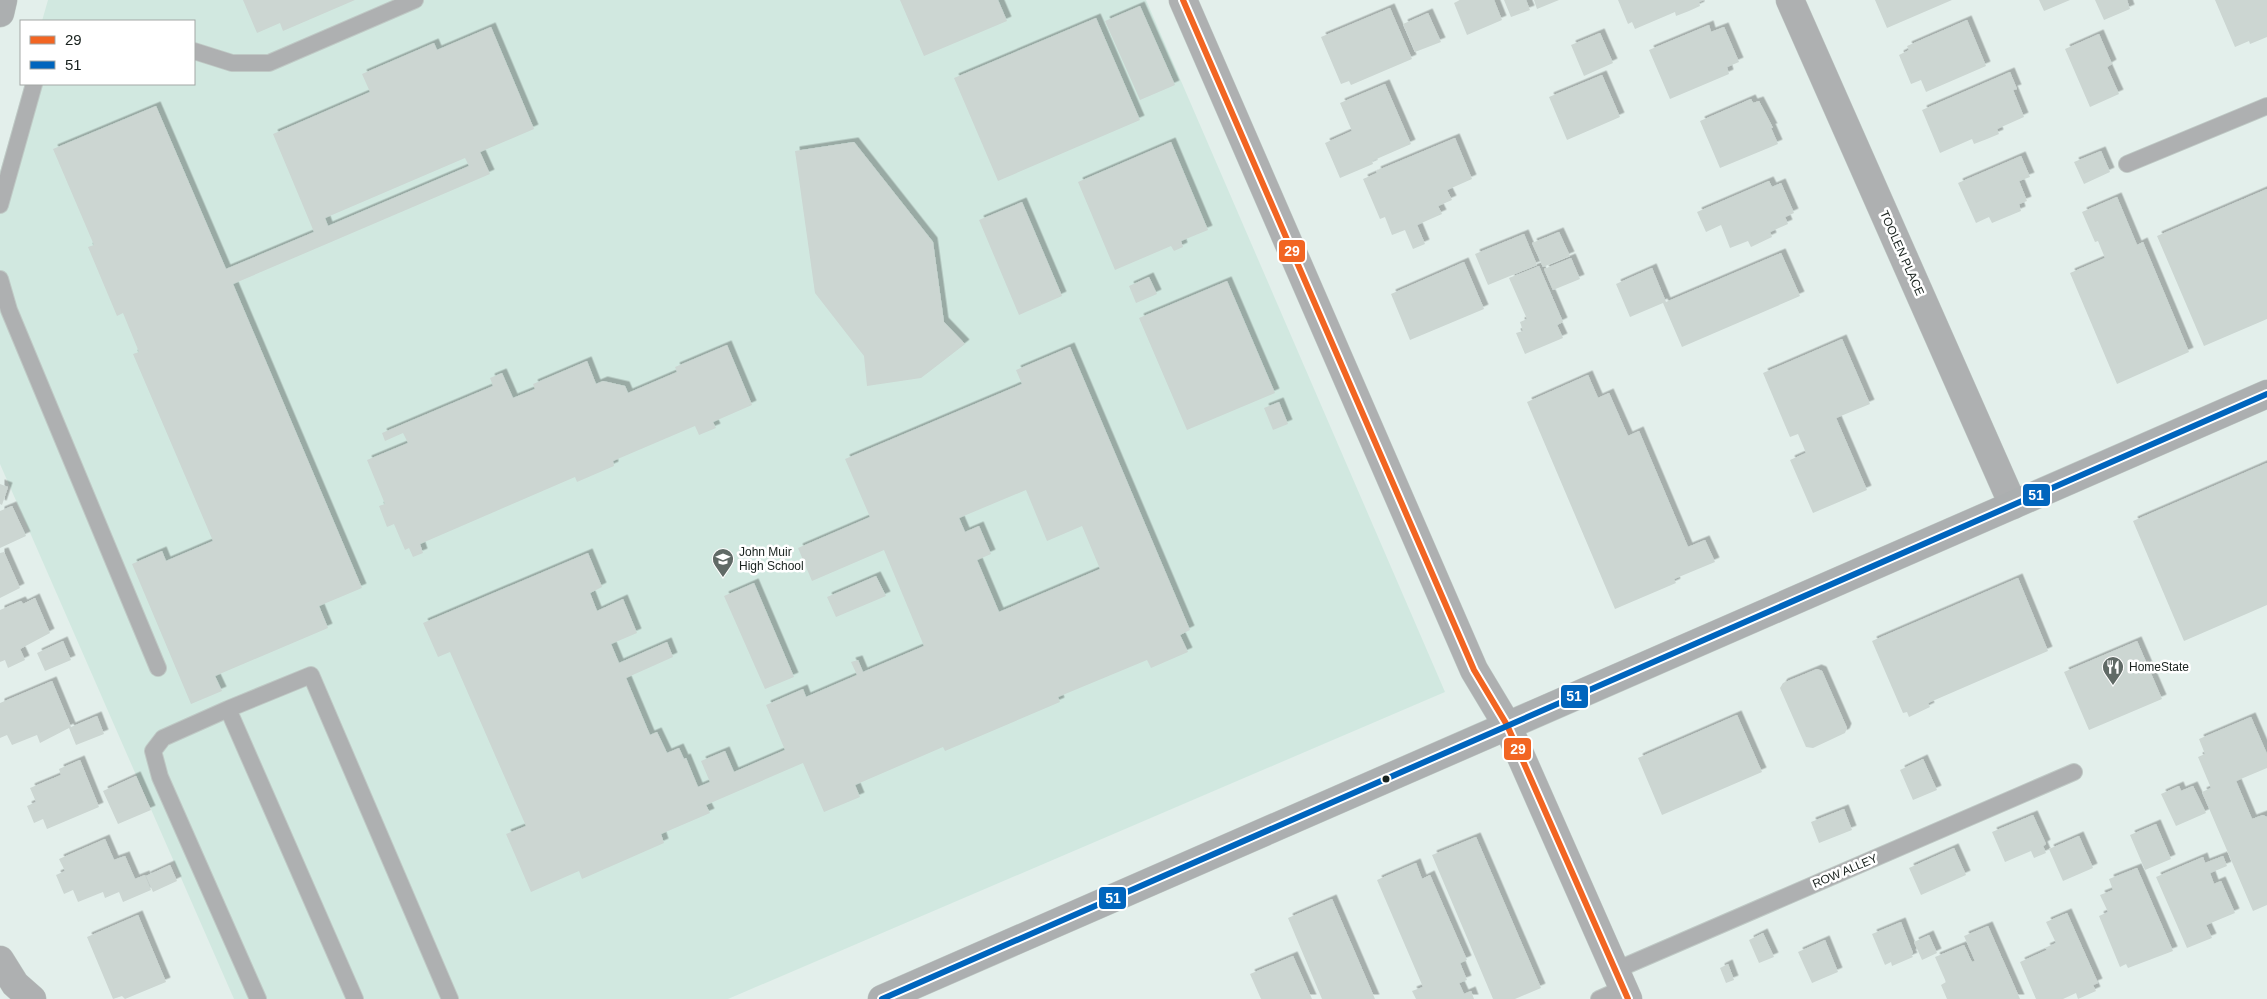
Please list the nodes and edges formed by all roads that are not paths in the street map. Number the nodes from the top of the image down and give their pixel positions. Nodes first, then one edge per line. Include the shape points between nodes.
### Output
1 (4, 0) edge
2 (415, 0) edge
3 (1183, 0) edge
4 (1790, 0) edge
5 (0, 12) edge
6 (195, 52) edge
7 (34, 85) edge
8 (2267, 106) edge
9 (2127, 164) dead end
10 (0, 205) edge
11 (0, 279) edge
12 (2267, 394) edge
13 (2013, 505) junction
14 (158, 668) dead end
15 (228, 709) junction
16 (1507, 725) junction
17 (2074, 772) dead end
18 (0, 960) edge
19 (1623, 986) edge
20 (32, 999) edge
21 (258, 999) edge
22 (355, 999) edge
23 (450, 999) edge
24 (882, 999) edge
25 (1598, 999) edge

1 - 5 main road
2 - 6 lane via 269,63 232,64
3 - 16 street via 1474,670
4 - 13 street, TOOLEN PLACE
7 - 10 lane
8 - 9 lane
11 - 14 lane via 12,319
12 - 13 main road
13 - 16 main road
15 - 21 lane via 163,738 153,750 160,776
15 - 22 lane
15 - 23 lane via 311,675
16 - 19 street
16 - 24 main road
17 - 19 lane, ROW ALLEY
18 - 20 street via 16,984
19 - 25 lane, ROW ALLEY

